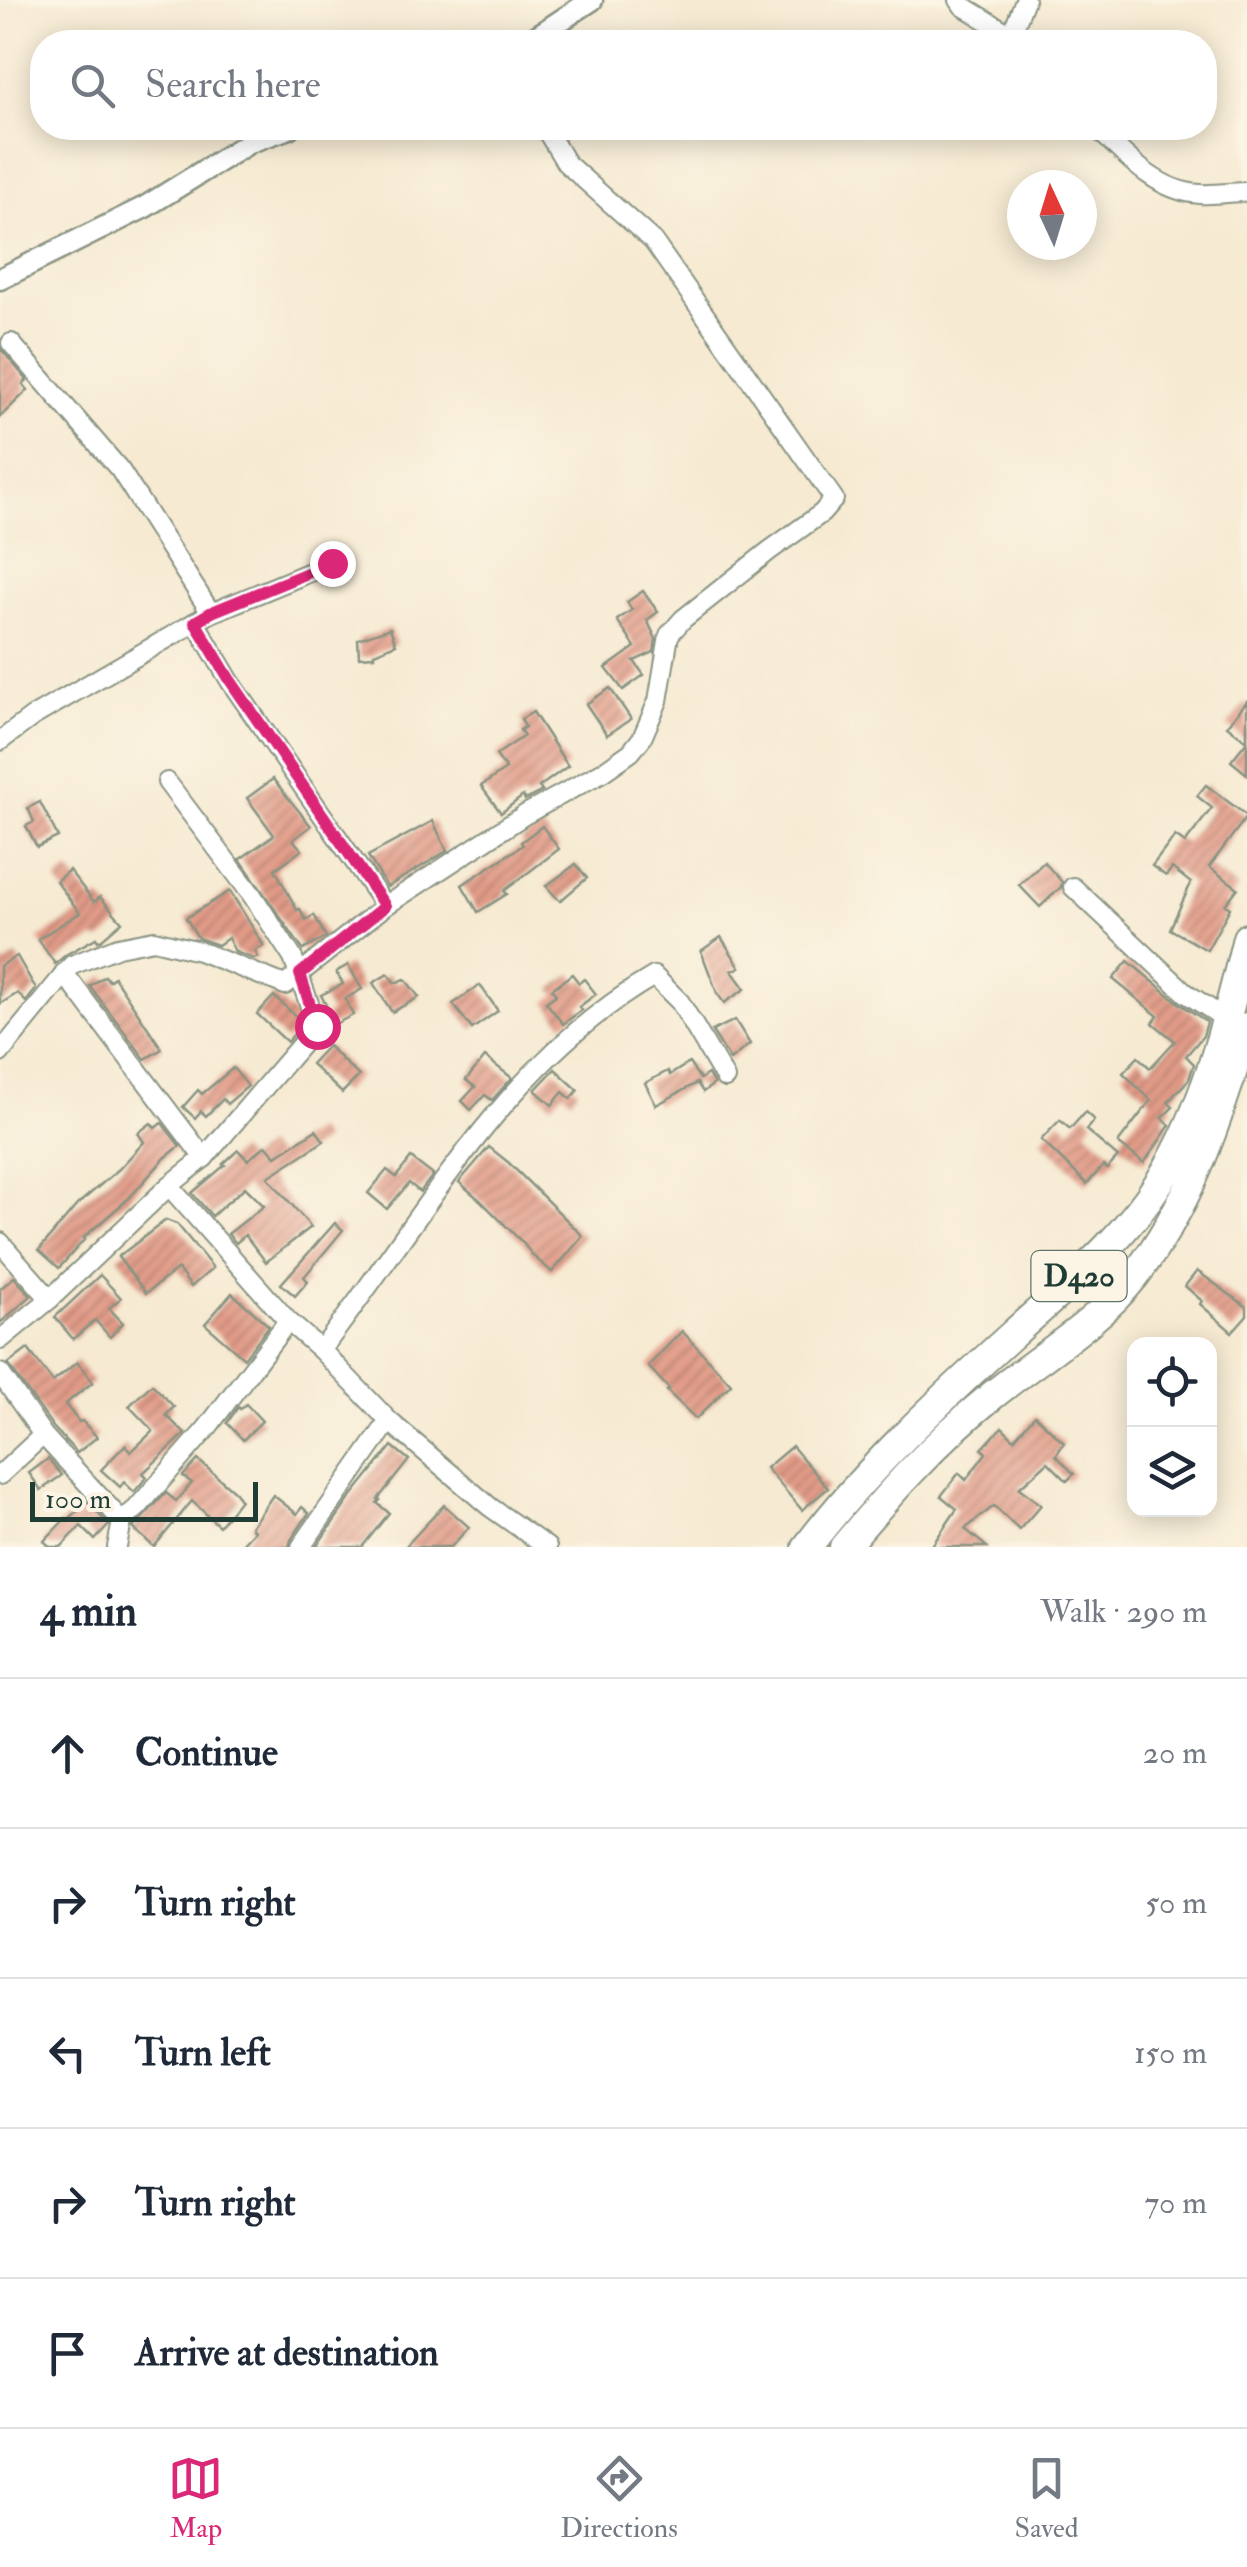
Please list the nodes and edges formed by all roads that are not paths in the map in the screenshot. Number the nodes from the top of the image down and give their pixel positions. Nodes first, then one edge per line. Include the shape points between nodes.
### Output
1 (592, 0) edge
2 (959, 0) edge
3 (1025, 0) edge
4 (546, 30) edge
5 (1000, 30) edge
6 (1017, 30) edge
7 (256, 140) edge
8 (552, 140) edge
9 (1109, 140) edge
10 (1247, 192) edge
11 (0, 279) edge
12 (12, 343) dead end
13 (332, 563) dead end
14 (203, 617) junction
15 (0, 741) edge
16 (167, 782) dead end
17 (1072, 887) dead end
18 (385, 906) junction
19 (1247, 938) edge
20 (64, 974) junction
21 (300, 974) junction
22 (1237, 1023) edge
23 (0, 1052) edge
24 (725, 1078) dead end
25 (204, 1158) junction
26 (170, 1186) junction
27 (0, 1242) edge
28 (50, 1300) junction
29 (288, 1321) junction
30 (0, 1340) edge
31 (321, 1350) junction
32 (0, 1373) edge
33 (389, 1420) junction
34 (43, 1435) junction
35 (0, 1474) edge
36 (122, 1522) junction
37 (120, 1546) edge
38 (301, 1547) edge
39 (547, 1547) edge
40 (807, 1547) edge
41 (844, 1547) edge

1 - 4 street
2 - 5 street
3 - 6 street
7 - 11 street via 145,206
8 - 18 street via 566,163 653,241 834,499 668,635 658,701 632,752
9 - 10 street via 1164,184 1196,194
12 - 14 street via 120,470
13 - 14 street
14 - 15 street
14 - 18 street via 230,680
16 - 21 street via 252,895
17 - 22 street via 1186,993
18 - 21 street
19 - 22 highway, D420
20 - 21 street via 72,964 154,940 285,985
20 - 23 street
20 - 25 street
21 - 25 street via 317,1026
22 - 40 highway, D420 via 1190,1128 1135,1216 926,1413
22 - 41 highway, D420 via 1215,1127 1192,1186 1132,1280 943,1438
24 - 31 street via 680,1002 654,976 597,1012 547,1056 479,1135
25 - 26 street
26 - 28 street
26 - 29 street
27 - 28 street
28 - 30 street
29 - 31 street
29 - 36 street via 208,1428
31 - 33 street
32 - 34 street
33 - 38 street
33 - 39 street
34 - 35 street
34 - 36 street
36 - 37 street

